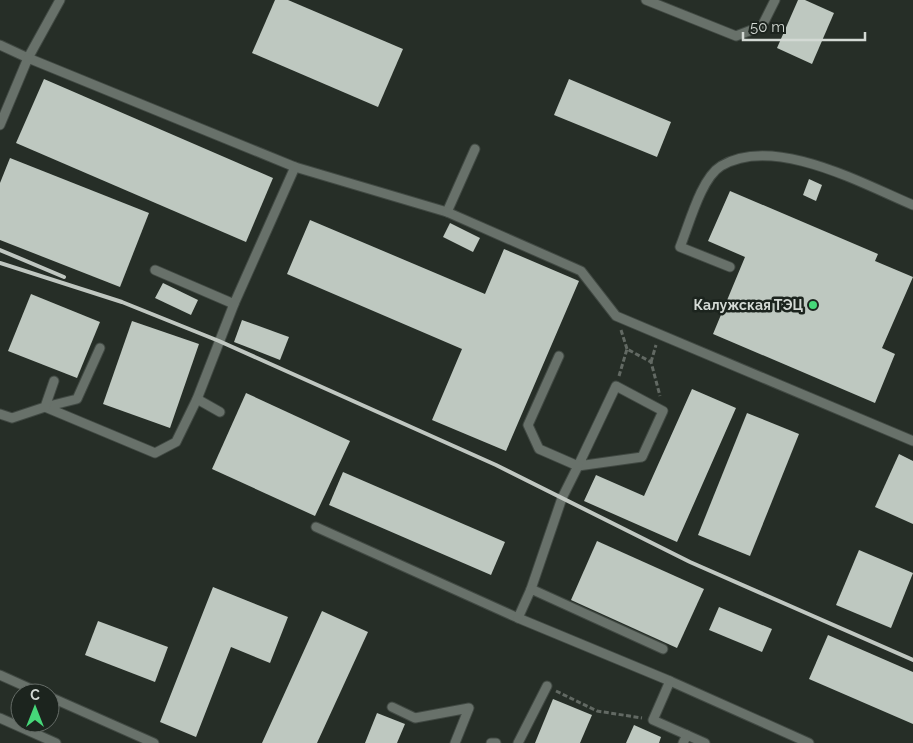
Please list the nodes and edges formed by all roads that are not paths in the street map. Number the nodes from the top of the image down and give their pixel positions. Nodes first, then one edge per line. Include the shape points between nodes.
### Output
1 (60, 0) edge
2 (646, 0) edge
3 (775, 0) edge
4 (0, 45) edge
5 (28, 58) junction
6 (0, 125) edge
7 (475, 149) dead end
8 (295, 167) junction
9 (913, 205) edge
10 (447, 212) junction
11 (730, 267) dead end
12 (155, 270) dead end
13 (234, 304) junction
14 (100, 348) dead end
15 (559, 356) dead end
16 (54, 381) dead end
17 (197, 400) junction
18 (45, 407) junction
19 (220, 412) dead end
20 (0, 414) edge
21 (913, 441) edge
22 (578, 466) junction
23 (316, 528) dead end
24 (530, 589) junction
25 (518, 618) junction
26 (663, 649) dead end
27 (0, 675) edge
28 (670, 681) junction
29 (18, 683) edge
30 (547, 686) road end
31 (60, 701) edge
32 (392, 708) dead end
33 (0, 718) edge
34 (685, 739) edge
35 (56, 743) edge
36 (154, 743) edge
37 (455, 743) edge
38 (492, 743) edge
39 (496, 743) edge
40 (518, 743) edge
41 (705, 743) edge
42 (809, 743) edge

1 - 5 lane
2 - 3 lane via 736,36 762,26
4 - 5 lane
5 - 6 lane
5 - 8 lane
7 - 10 lane
8 - 10 lane
8 - 13 lane
9 - 11 lane via 817,165 784,157 757,156 720,166 704,186 680,247
10 - 21 lane via 582,271 616,316
12 - 13 lane
13 - 17 lane
14 - 18 lane via 77,400
15 - 22 lane via 528,425 539,449
16 - 18 lane
17 - 18 lane via 176,442 155,453
17 - 19 lane
18 - 20 lane via 12,418
22 - 22 lane via 642,457 663,411 616,386
22 - 24 lane via 562,498
23 - 25 lane
24 - 25 lane
24 - 26 lane
25 - 28 lane
27 - 29 lane
28 - 34 lane via 653,720
28 - 42 lane
30 - 40 lane
31 - 36 lane
32 - 37 lane via 415,718 469,708
33 - 35 lane
34 - 41 lane
38 - 39 lane

